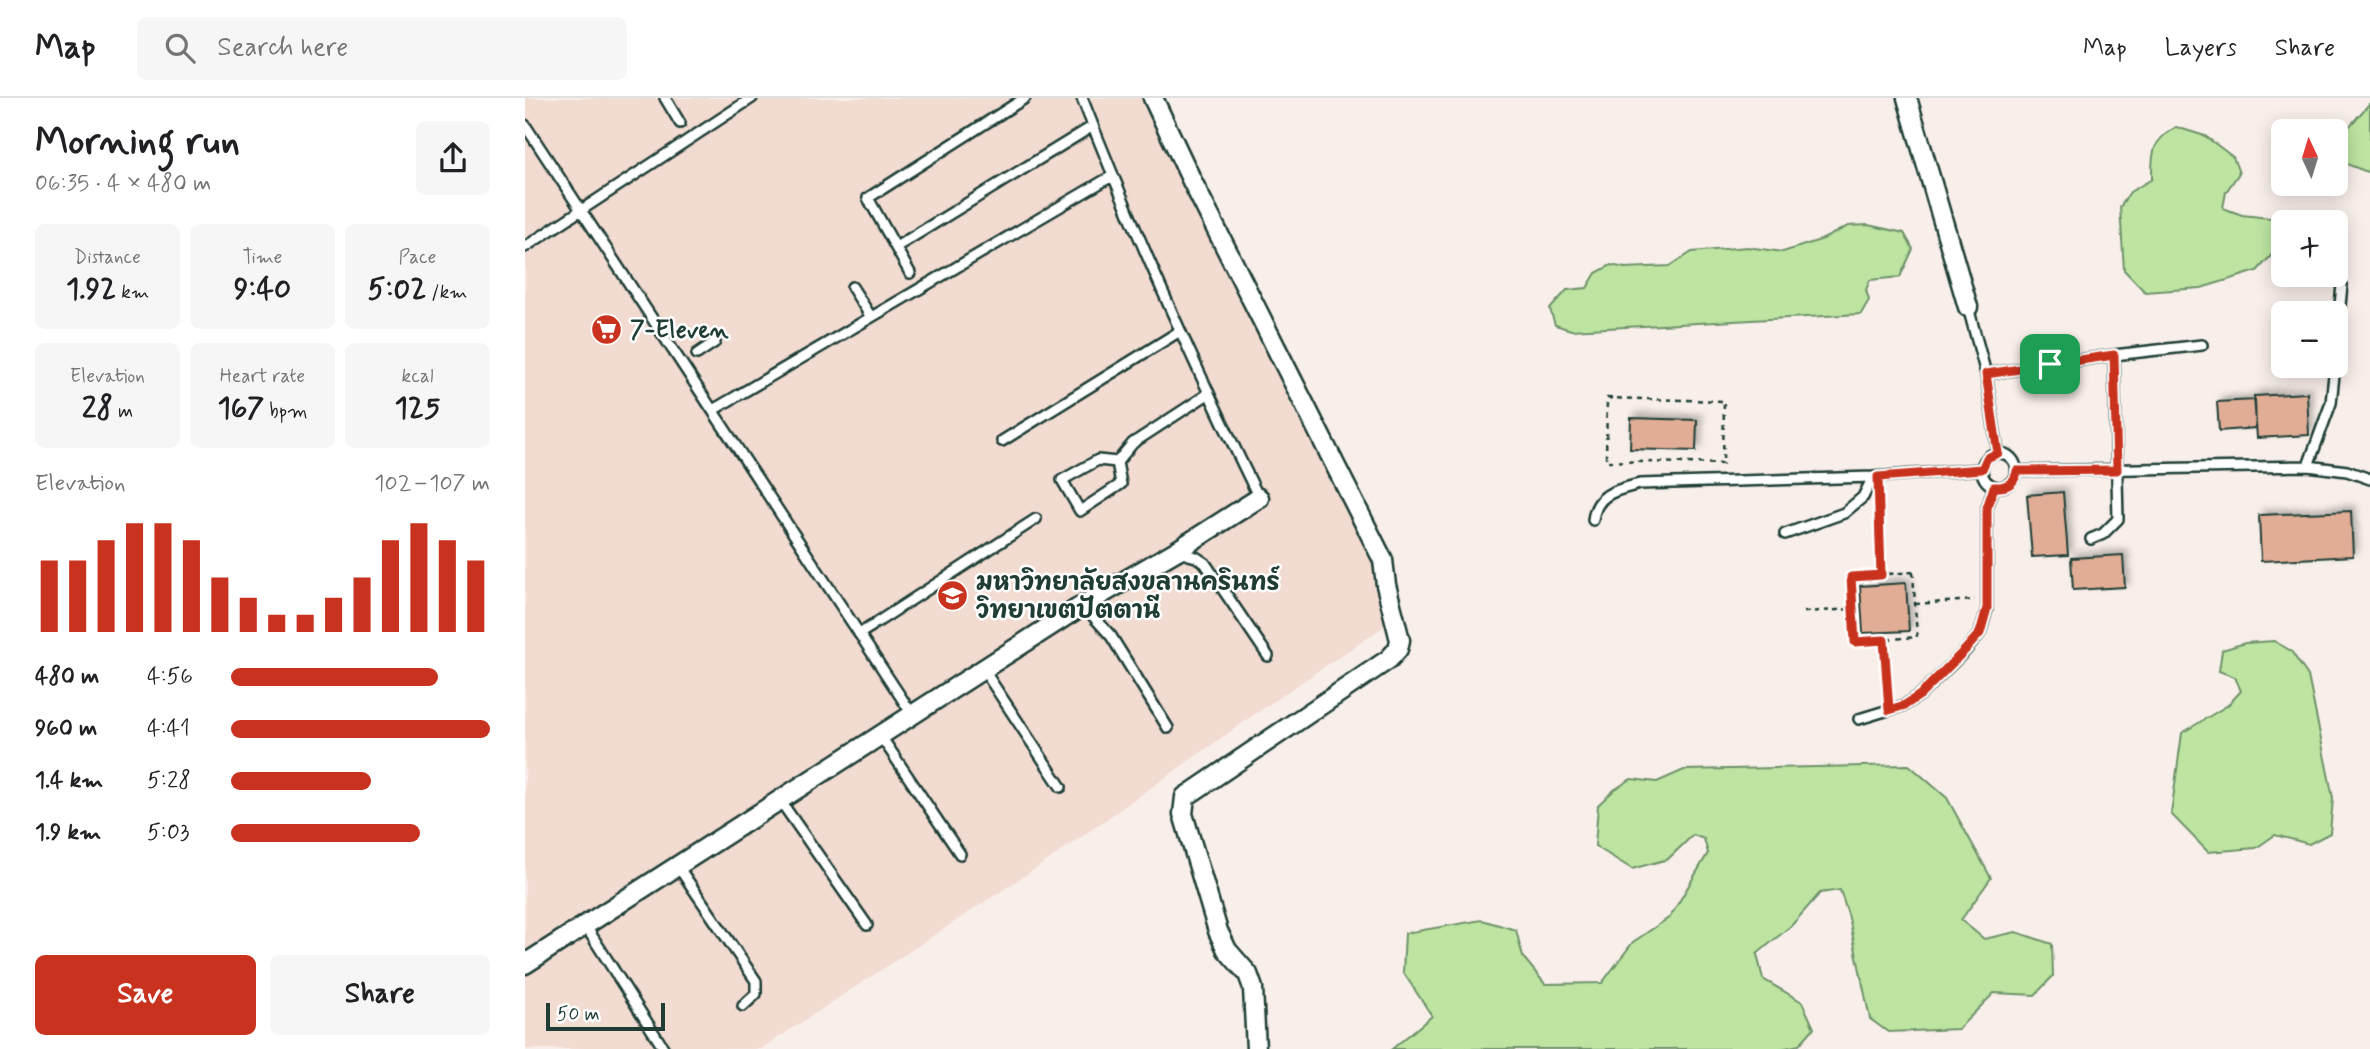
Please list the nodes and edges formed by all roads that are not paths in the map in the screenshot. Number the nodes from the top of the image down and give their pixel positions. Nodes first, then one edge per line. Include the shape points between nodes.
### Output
1 (664, 98) edge
2 (753, 98) edge
3 (1025, 98) edge
4 (1082, 98) edge
5 (1153, 98) edge
6 (1907, 98) edge
7 (680, 123) dead end
8 (525, 125) edge
9 (1093, 126) junction
10 (1112, 176) junction
11 (581, 210) junction
12 (525, 247) edge
13 (895, 247) junction
14 (910, 273) dead end
15 (852, 288) dead end
16 (1968, 307) joint
17 (871, 317) junction
18 (1180, 331) junction
19 (715, 342) dead end
20 (2201, 345) dead end
21 (697, 354) dead end
22 (2114, 355) junction
23 (1986, 374) junction
24 (2334, 378) edge
25 (1208, 394) junction
26 (713, 410) junction
27 (1002, 441) dead end
28 (1998, 453) junction
29 (1117, 462) junction
30 (2308, 466) junction
31 (1982, 469) junction
32 (2117, 470) junction
33 (2017, 471) junction
34 (1875, 477) junction
35 (2370, 480) edge
36 (1994, 487) junction
37 (1259, 498) joint
38 (1036, 519) dead end
39 (1593, 520) dead end
40 (1785, 534) dead end
41 (2091, 539) dead end
42 (1176, 551) junction
43 (1083, 605) junction
44 (859, 634) junction
45 (1268, 656) dead end
46 (983, 669) junction
47 (912, 714) junction
48 (1859, 719) dead end
49 (1168, 728) dead end
50 (880, 735) junction
51 (1061, 787) dead end
52 (779, 799) junction
53 (960, 853) dead end
54 (677, 865) junction
55 (585, 925) junction
56 (867, 925) dead end
57 (525, 964) edge
58 (743, 1006) dead end
59 (664, 1049) edge
60 (1256, 1049) edge

1 - 7 lane
2 - 11 lane
3 - 13 lane via 868,198
4 - 9 lane
5 - 60 street via 1383,560 1400,640 1389,659 1185,797 1183,814 1218,931 1254,988
6 - 16 street
8 - 11 lane
9 - 10 lane
9 - 13 lane
10 - 17 lane
10 - 18 lane
11 - 12 lane
11 - 26 lane via 685,361
13 - 14 lane
15 - 17 lane
16 - 23 lane
17 - 26 lane
18 - 25 lane
18 - 27 lane
19 - 21 lane
20 - 22 lane
22 - 23 lane
22 - 32 lane
23 - 28 lane
24 - 30 lane via 2331,403
25 - 29 lane via 1133,443
25 - 37 lane
26 - 44 lane
28 - 31 lane via 1987,458
28 - 33 lane via 2009,455
29 - 29 lane via 1098,460 1062,480 1080,511 1121,484
30 - 32 lane
30 - 35 lane via 2347,471
31 - 34 lane
31 - 36 lane via 1985,480
32 - 33 lane
32 - 41 lane via 2118,519
33 - 36 lane via 2011,484
34 - 39 lane via 1640,484 1600,500
34 - 40 lane via 1863,497 1844,513
36 - 48 lane via 1987,508 1987,608 1980,633 1920,695 1905,705
37 - 42 street
38 - 44 lane
42 - 43 street
42 - 45 lane via 1205,562
43 - 46 street
43 - 49 lane via 1111,636
44 - 47 lane
46 - 47 street
46 - 51 lane
47 - 50 street
50 - 52 street
50 - 53 lane
52 - 54 street
52 - 56 lane
54 - 55 street
54 - 58 lane via 756,981 756,994
55 - 57 street
55 - 59 lane

